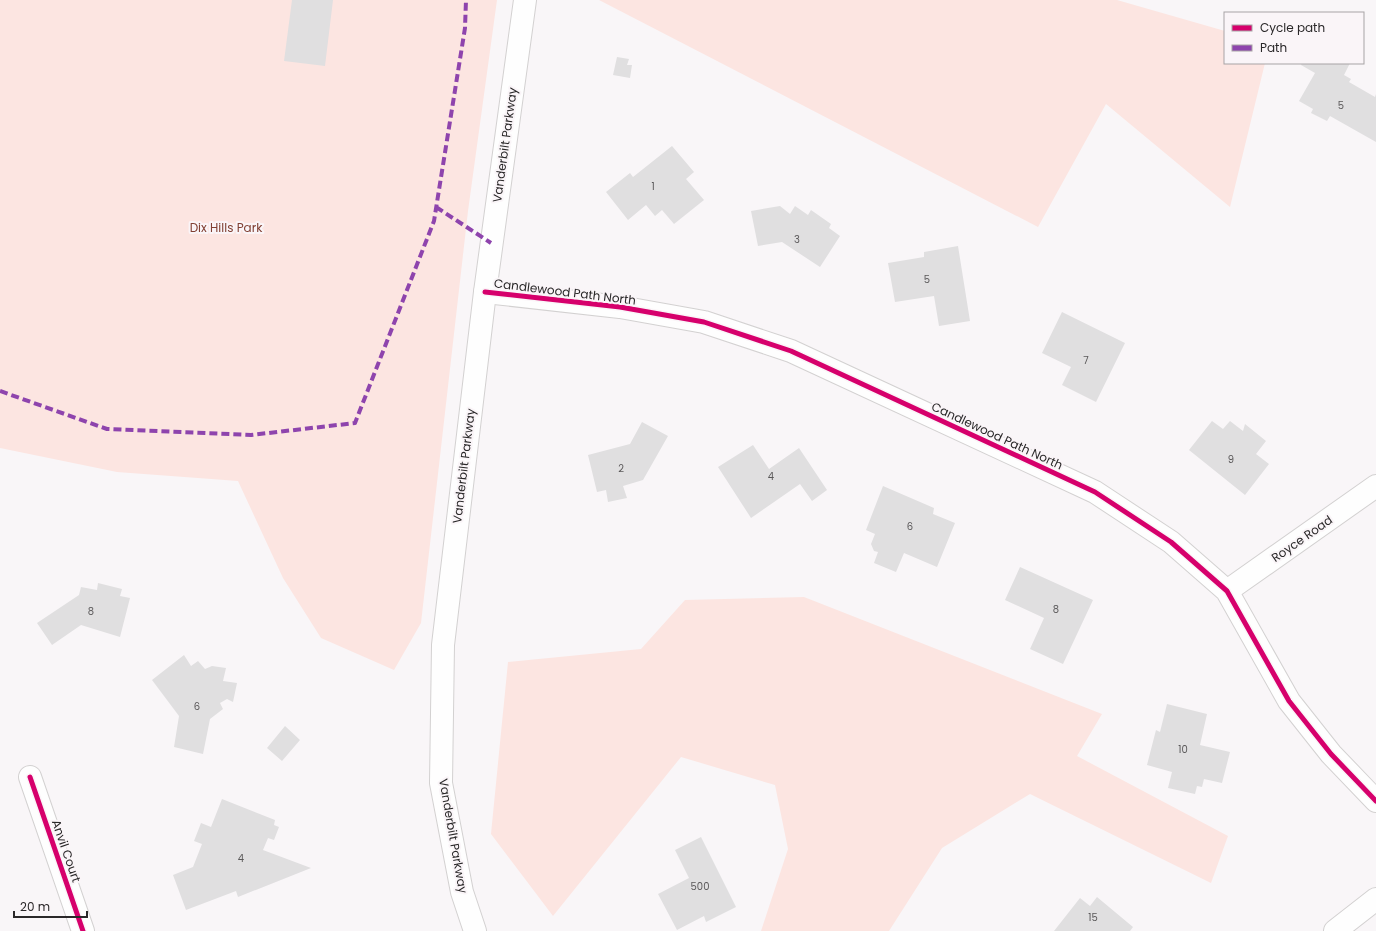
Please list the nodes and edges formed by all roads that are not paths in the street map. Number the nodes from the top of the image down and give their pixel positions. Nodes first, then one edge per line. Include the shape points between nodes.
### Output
1 (525, 0) edge
2 (485, 292) junction
3 (1376, 486) edge
4 (1227, 592) junction
5 (30, 777) dead end
6 (1376, 800) edge
7 (1376, 899) edge
8 (83, 931) edge
9 (475, 931) edge
10 (1335, 931) edge

1 - 2 street, Vanderbilt Parkway
2 - 4 street, Candlewood Path North via 620,307 704,322 791,351 1095,492 1171,542
2 - 9 street, Vanderbilt Parkway via 443,645 442,783 462,892
3 - 4 street, Royce Road
4 - 6 street, Candlewood Path North via 1289,701 1331,754
5 - 8 street, Anvil Court
7 - 10 street

